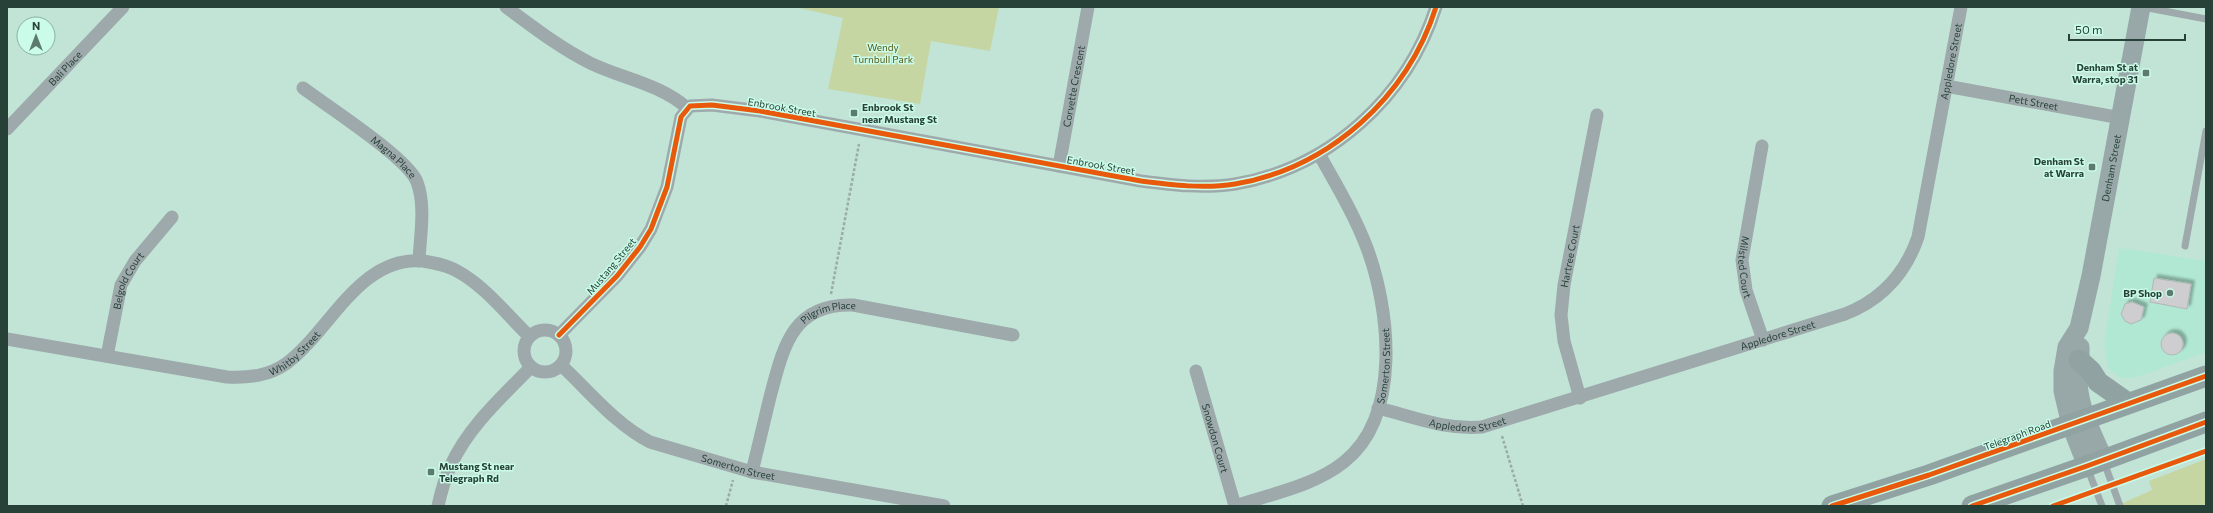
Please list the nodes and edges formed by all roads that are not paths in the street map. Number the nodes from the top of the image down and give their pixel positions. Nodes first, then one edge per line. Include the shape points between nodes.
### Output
1 (123, 7) edge
2 (506, 7) edge
3 (1088, 7) edge
4 (1436, 7) edge
5 (1961, 7) edge
6 (2142, 7) edge
7 (2206, 19) edge
8 (1946, 86) junction
9 (303, 88) dead end
10 (687, 108) junction
11 (1598, 115) dead end
12 (2121, 118) junction
13 (7, 130) edge
14 (2206, 131) edge
15 (1762, 146) dead end
16 (1319, 154) junction
17 (1059, 166) junction
18 (172, 217) dead end
19 (2185, 246) dead end
20 (419, 261) junction
21 (2078, 328) junction
22 (559, 335) junction
23 (1013, 335) dead end
24 (529, 336) junction
25 (7, 339) edge
26 (1763, 340) junction
27 (107, 356) junction
28 (2079, 360) junction
29 (561, 364) junction
30 (531, 367) junction
31 (1196, 371) dead end
32 (2206, 376) edge
33 (1580, 398) junction
34 (2128, 403) junction
35 (1378, 408) junction
36 (2079, 422) junction
37 (2206, 422) edge
38 (2095, 463) junction
39 (752, 472) junction
40 (438, 506) edge
41 (944, 506) edge
42 (1235, 506) edge
43 (1832, 506) edge
44 (1972, 506) edge
45 (2102, 506) edge
46 (2120, 506) edge

1 - 13 street, Bali Place
2 - 10 street via 566,50 612,72 669,94
3 - 17 street, Corvette Crescent
4 - 16 street, Enbrook Street via 1422,42 1396,86 1365,119
5 - 8 street, Appledore Street
6 - 7 lane
6 - 12 street, Denham Street
8 - 12 street, Pett Street
8 - 26 street, Appledore Street via 1918,237 1913,251 1897,277 1886,290 1861,308
9 - 20 street, Magna Place via 398,158 412,172 421,199
10 - 17 street, Enbrook Street via 699,104 719,105
10 - 22 street, Mustang Street via 681,117 663,201 640,247 617,276
11 - 33 street, Hartree Court via 1560,315 1564,341
12 - 21 street, Denham Street via 2091,276
14 - 19 lane
15 - 26 street, Milsted Court via 1742,260 1746,290
16 - 17 street, Enbrook Street via 1281,172 1241,183 1215,186 1167,184
16 - 35 street, Somerton Street via 1360,232 1379,290 1384,324 1385,361 1383,389
18 - 27 street, Belgold Court via 135,261 121,285
20 - 24 street, Whitby Street via 440,264 459,272
20 - 27 street, Whitby Street via 398,264 365,280 288,362 264,374 227,377
21 - 28 street, Denham Street via 2081,350
21 - 36 street, Denham Street via 2067,346 2063,391
22 - 24 street via 554,331 540,330
22 - 29 street via 566,353
23 - 39 street, Pilgrim Place via 844,305 832,306 806,319 786,343
24 - 30 street via 525,342 524,356
25 - 27 street, Whitby Street
26 - 33 street, Appledore Street
28 - 34 main road via 2098,382
28 - 36 street, Denham Street
29 - 30 street via 556,369 543,372
29 - 39 street, Somerton Street via 600,404 639,436 664,447
30 - 40 street via 467,436 450,466
31 - 42 street, Snowdon Court
32 - 34 main road, Telegraph Road
33 - 35 street, Appledore Street via 1482,427 1456,428
34 - 36 main road, Telegraph Road
35 - 42 street, Somerton Street via 1366,436 1345,462 1312,481
36 - 38 street, Denham Street
36 - 43 main road, Telegraph Road via 1929,476
37 - 38 main road
38 - 44 main road
38 - 45 lane
38 - 46 lane
39 - 41 street, Somerton Street

